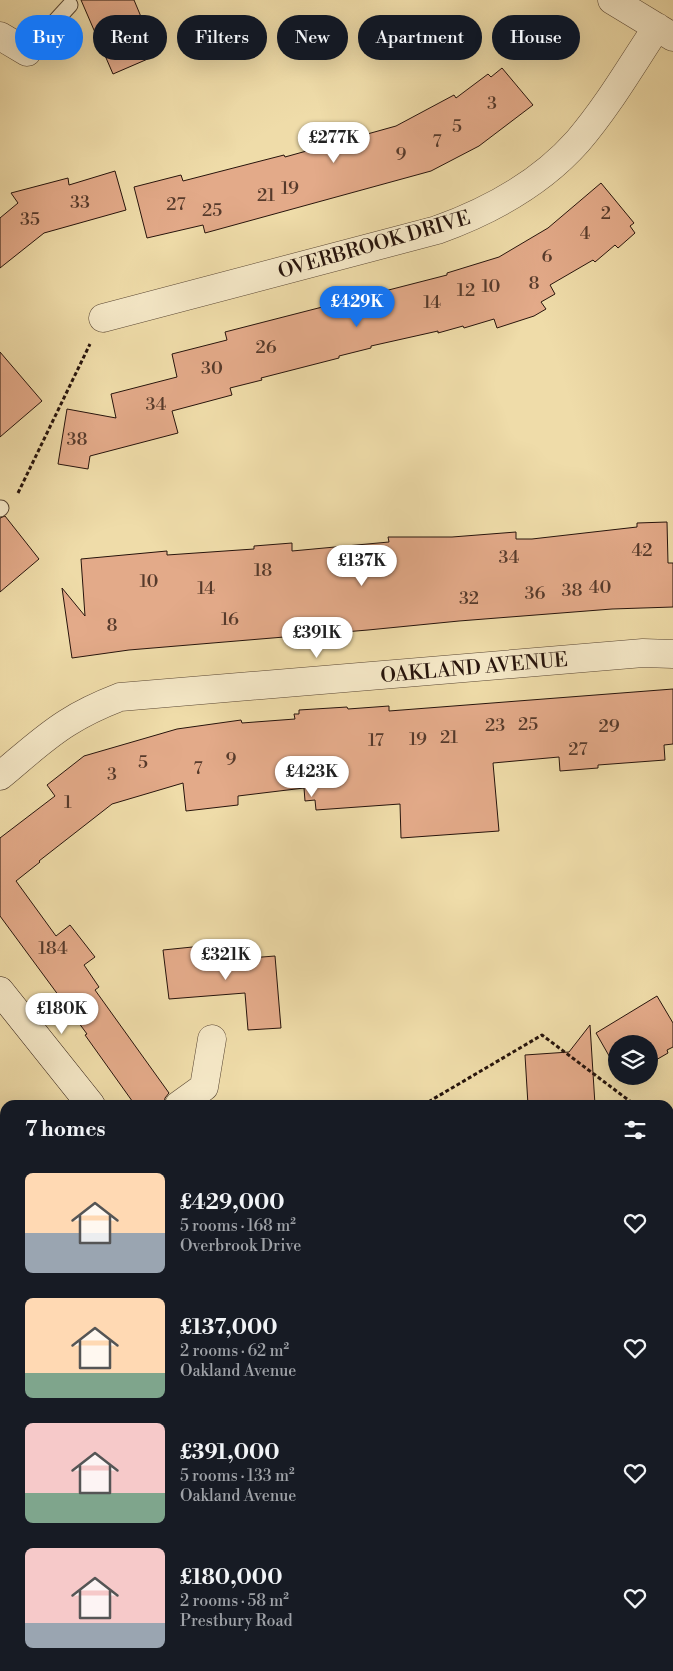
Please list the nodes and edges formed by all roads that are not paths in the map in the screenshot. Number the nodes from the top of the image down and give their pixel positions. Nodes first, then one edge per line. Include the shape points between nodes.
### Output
1 (612, 0) edge
2 (70, 5) dead end
3 (61, 15) edge
4 (665, 32) edge
5 (0, 36) edge
6 (15, 45) edge
7 (103, 318) road end
8 (673, 654) edge
9 (0, 776) edge
10 (0, 991) edge
11 (212, 1039) dead end
12 (87, 1100) edge
13 (186, 1100) edge

1 - 4 street
2 - 3 lane
4 - 7 street, OVERBROOK DRIVE via 577,142 517,193 491,208 437,230
5 - 6 street
8 - 9 street, OAKLAND AVENUE via 643,653 120,697 68,722
10 - 12 street
11 - 13 street via 204,1087

